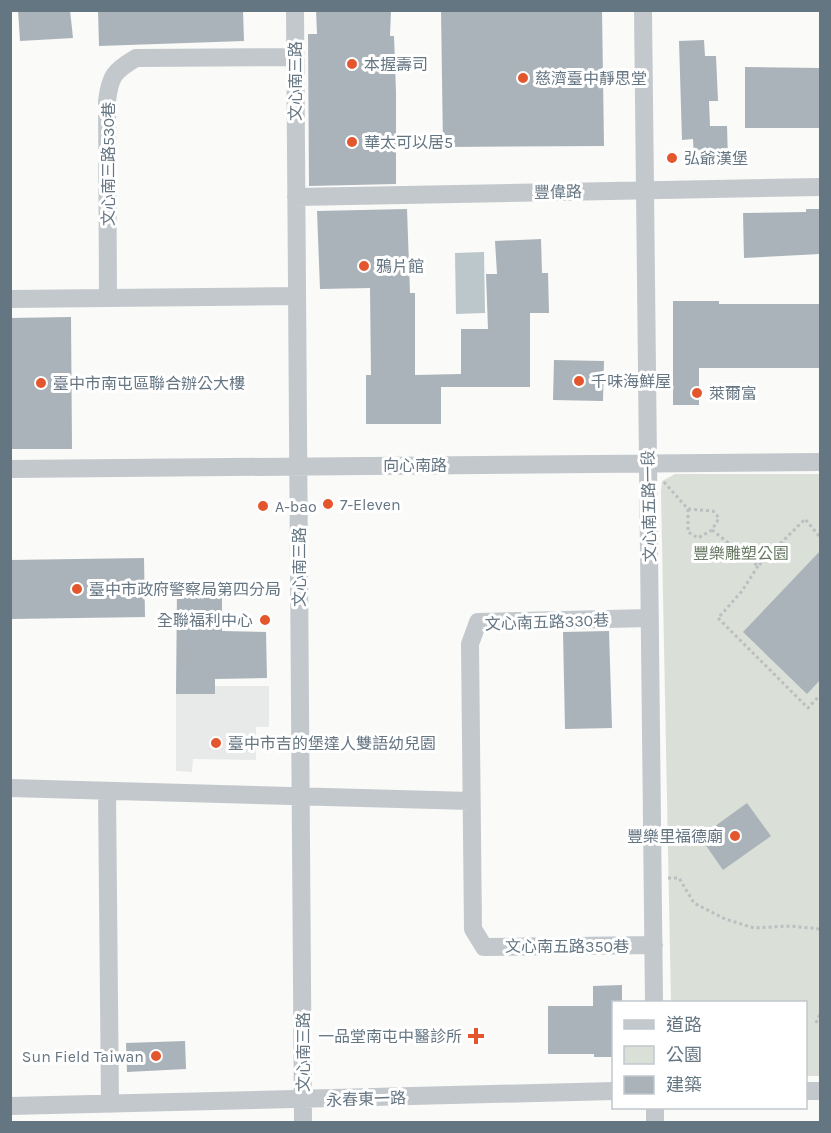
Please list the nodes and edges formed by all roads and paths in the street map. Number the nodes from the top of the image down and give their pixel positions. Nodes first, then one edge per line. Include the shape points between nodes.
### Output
1 (295, 10) edge
2 (643, 10) edge
3 (295, 57) junction
4 (820, 187) edge
5 (645, 191) junction
6 (296, 197) junction
7 (297, 296) junction
8 (108, 298) junction
9 (10, 299) edge
10 (820, 462) edge
11 (648, 463) junction
12 (298, 466) junction
13 (10, 469) edge
14 (688, 508) junction
15 (712, 530) junction
16 (820, 537) edge
17 (758, 566) junction
18 (650, 618) junction
19 (820, 695) edge
20 (10, 788) edge
21 (107, 791) junction
22 (301, 796) junction
23 (470, 801) junction
24 (653, 878) junction
25 (820, 929) edge
26 (654, 945) junction
27 (654, 1001) edge
28 (820, 1014) edge
29 (816, 1023) dead end
30 (612, 1091) edge
31 (303, 1100) junction
32 (110, 1104) junction
33 (10, 1106) edge
34 (303, 1122) edge

1 - 3 street, 文心南三路
2 - 5 street, 文心南五路一段
3 - 6 street, 文心南三路
3 - 8 street, 文心南三路530巷 via 136,58 118,68 110,81 107,101
4 - 5 street, 豐偉路
5 - 6 street, 豐偉路
5 - 11 street, 文心南五路一段
6 - 7 street, 文心南三路
7 - 8 street
7 - 12 street, 文心南三路
8 - 9 street
10 - 11 street, 向心南路
11 - 12 street, 向心南路
11 - 14 path
11 - 18 street, 文心南五路一段
12 - 13 street, 向心南路
12 - 22 street, 文心南三路
14 - 15 path via 713,511 719,518
14 - 15 path via 688,532 698,538
15 - 17 path
16 - 17 path via 805,519
17 - 19 path via 718,618 808,708
18 - 23 street, 文心南五路330巷 via 478,622 470,644
18 - 24 street, 文心南五路一段
20 - 21 street
21 - 22 street
21 - 32 street
22 - 23 street
22 - 31 street, 文心南三路
23 - 26 street, 文心南五路350巷 via 473,929 484,947
24 - 25 path via 679,878 694,903 754,928
24 - 26 street, 文心南五路一段
26 - 27 street, 文心南五路一段
28 - 29 path
30 - 31 street, 永春東一路
31 - 32 street, 永春東一路
31 - 34 street, 文心南三路
32 - 33 street, 永春東一路

